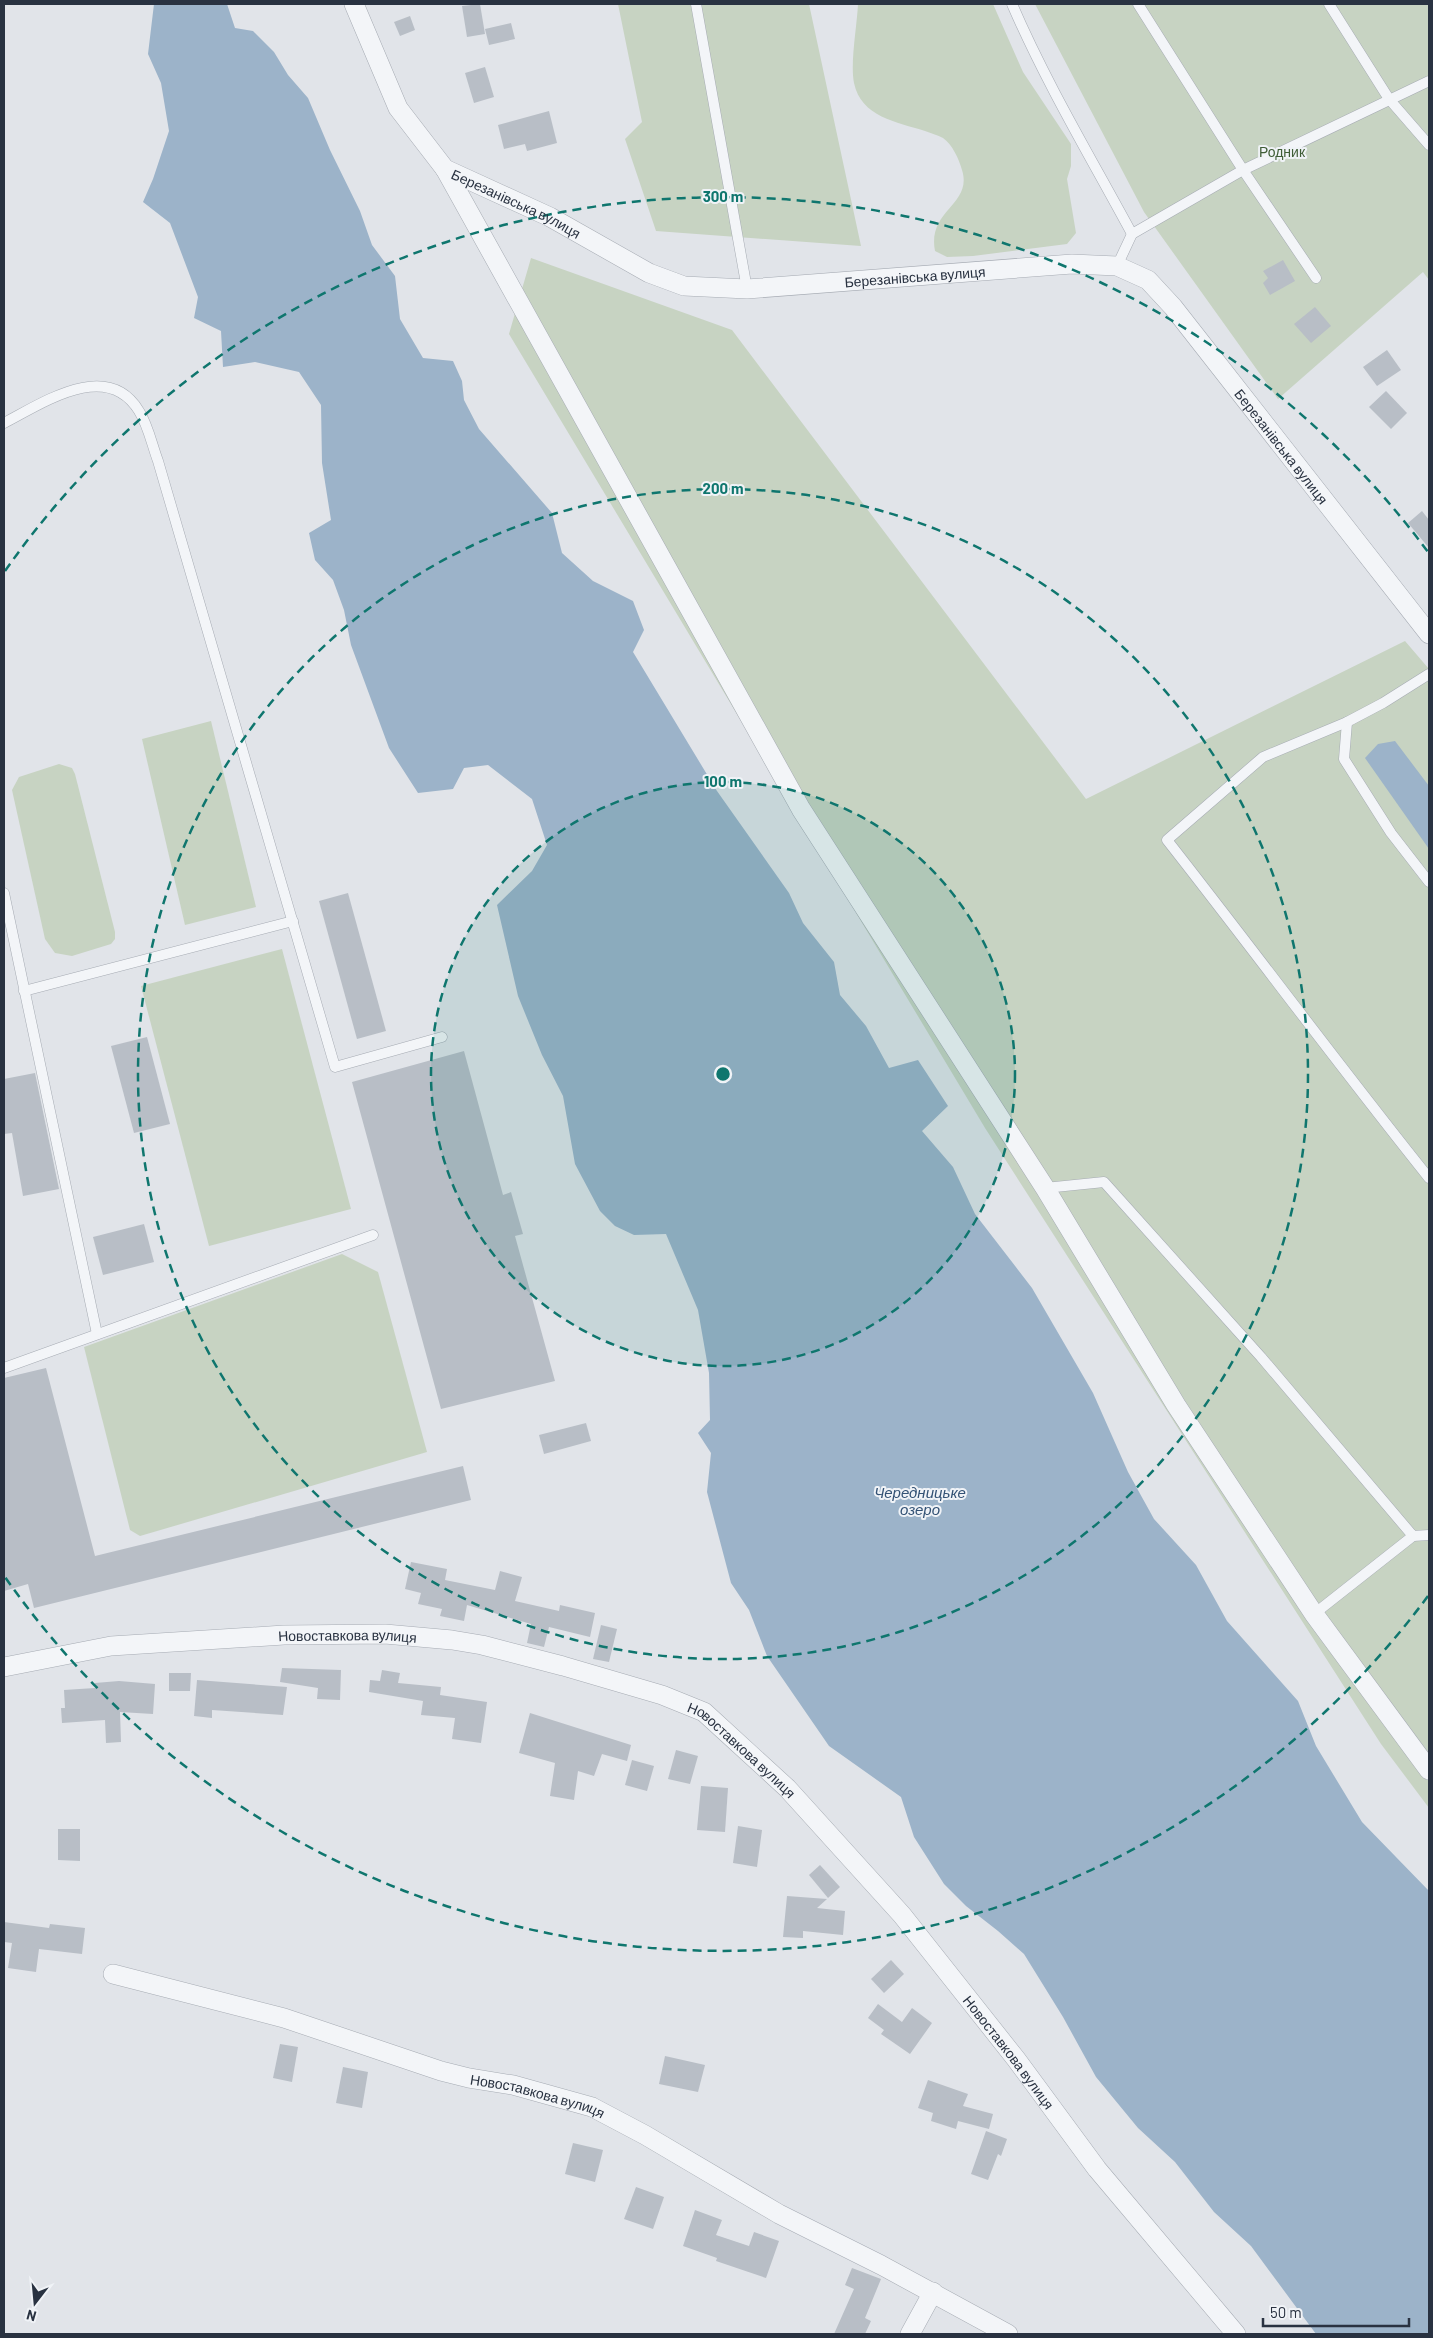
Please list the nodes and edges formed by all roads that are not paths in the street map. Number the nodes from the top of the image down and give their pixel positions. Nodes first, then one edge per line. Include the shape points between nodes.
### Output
1 (354, 4) edge
2 (696, 4) edge
3 (1012, 4) edge
4 (1138, 4) edge
5 (1329, 4) edge
6 (1429, 81) edge
7 (1389, 99) junction
8 (1429, 145) edge
9 (445, 169) junction
10 (1243, 170) junction
11 (1132, 234) junction
12 (1117, 266) junction
13 (1316, 278) dead end
14 (747, 289) junction
15 (4, 424) edge
16 (1429, 634) edge
17 (1429, 674) edge
18 (1347, 722) junction
19 (1429, 882) edge
20 (4, 893) edge
21 (293, 921) junction
22 (24, 991) junction
23 (442, 1037) dead end
24 (1429, 1178) edge
25 (1045, 1188) junction
26 (373, 1235) dead end
27 (97, 1334) junction
28 (4, 1368) edge
29 (1429, 1535) edge
30 (1413, 1536) junction
31 (1314, 1614) junction
32 (4, 1667) edge
33 (1429, 1770) edge
34 (113, 1974) dead end
35 (933, 2292) junction
36 (910, 2334) edge
37 (1008, 2334) edge
38 (1236, 2334) edge

1 - 9 street, Березанівська вулиця via 398,108
2 - 14 lane
3 - 11 lane via 1072,125
4 - 10 lane
5 - 7 lane
6 - 7 lane
7 - 8 lane
7 - 10 lane
9 - 14 street, Березанівська вулиця via 550,217 649,273 684,286
9 - 25 street via 801,809
10 - 11 lane
10 - 13 lane
11 - 12 lane
12 - 14 street, Березанівська вулиця via 1072,264
12 - 16 street, Березанівська вулиця via 1148,280 1173,307
15 - 21 lane via 70,389 98,386 120,391 139,410 158,461
17 - 18 lane
18 - 19 lane via 1344,759 1391,834
18 - 24 lane via 1263,757 1168,840
20 - 22 lane
21 - 22 lane
21 - 23 lane via 335,1067
22 - 27 lane
25 - 30 lane via 1104,1182 1261,1357
25 - 31 street via 1176,1405
26 - 27 lane
27 - 28 lane
29 - 30 lane
30 - 31 lane
31 - 33 street
32 - 38 street, Новоставкова вулиця via 111,1646 284,1635 384,1634 452,1640 491,1648 653,1692 704,1712 787,1788 902,1915 1098,2169
34 - 35 street, Новоставкова вулиця via 284,2018 441,2071 514,2085 592,2107 646,2135 779,2214
35 - 36 street
35 - 37 street, Новоставкова вулиця

